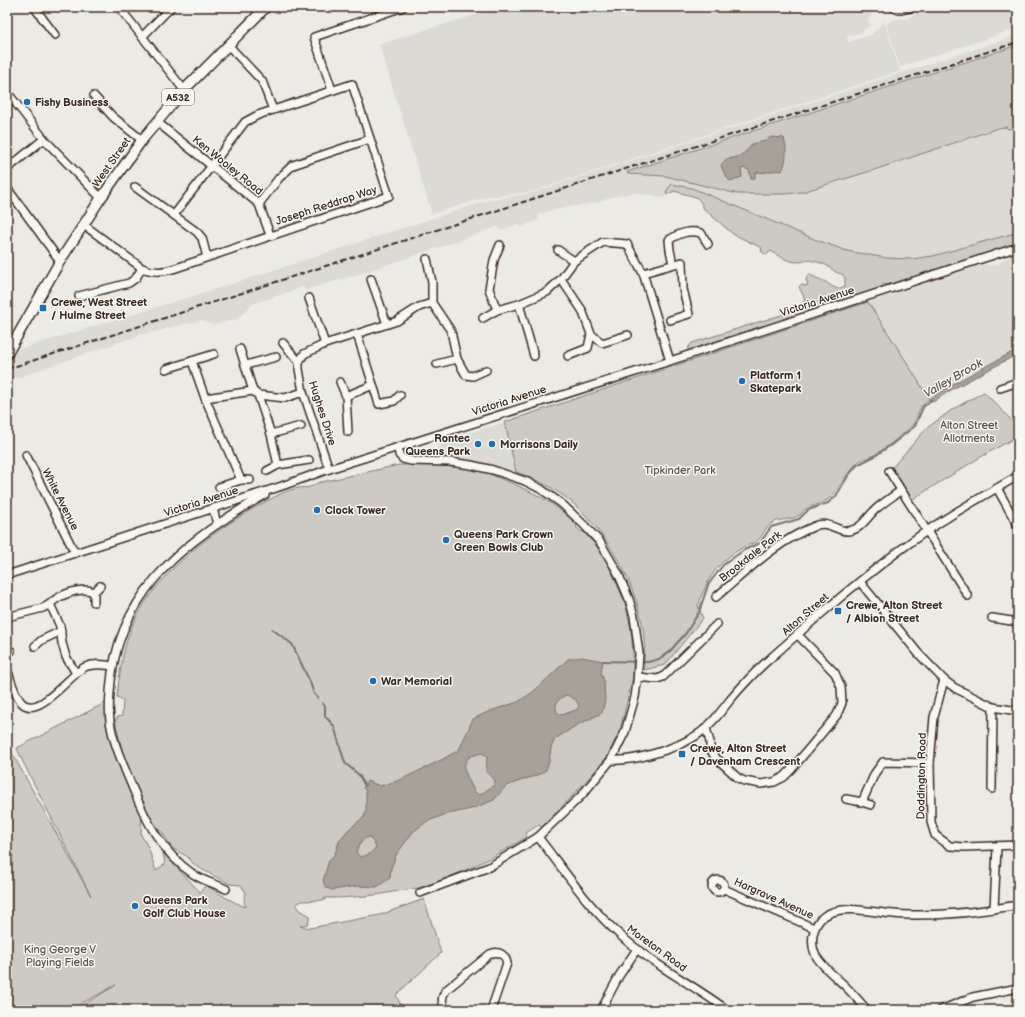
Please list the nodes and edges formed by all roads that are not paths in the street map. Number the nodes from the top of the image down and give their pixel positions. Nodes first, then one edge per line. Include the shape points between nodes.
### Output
1 (34, 7) edge
2 (118, 7) edge
3 (171, 7) edge
4 (266, 7) edge
5 (403, 7) edge
6 (895, 7) edge
7 (910, 7) edge
8 (48, 25) junction
9 (41, 30) dead end
10 (55, 34) dead end
11 (142, 37) junction
12 (228, 45) junction
13 (184, 90) junction
14 (332, 90) junction
15 (7, 92) edge
16 (94, 96) dead end
17 (273, 110) junction
18 (157, 122) junction
19 (44, 139) junction
20 (370, 139) junction
21 (142, 140) junction
22 (212, 166) junction
23 (7, 169) edge
24 (135, 187) dead end
25 (7, 188) edge
26 (101, 198) junction
27 (259, 204) junction
28 (174, 215) junction
29 (84, 225) junction
30 (270, 235) junction
31 (708, 244) dead end
32 (500, 245) dead end
33 (1018, 247) edge
34 (558, 250) dead end
35 (207, 257) junction
36 (426, 259) dead end
37 (60, 261) junction
38 (574, 261) junction
39 (673, 264) junction
40 (142, 268) junction
41 (643, 273) junction
42 (371, 279) dead end
43 (561, 279) junction
44 (80, 296) dead end
45 (309, 298) dead end
46 (432, 303) junction
47 (519, 304) junction
48 (497, 310) junction
49 (483, 318) dead end
50 (670, 320) dead end
51 (387, 324) junction
52 (357, 334) junction
53 (591, 334) junction
54 (628, 335) dead end
55 (283, 343) dead end
56 (325, 344) junction
57 (240, 349) dead end
58 (8, 351) edge
59 (214, 354) dead end
60 (534, 356) dead end
61 (568, 356) dead end
62 (276, 357) dead end
63 (457, 359) junction
64 (192, 361) junction
65 (670, 361) junction
66 (299, 362) junction
67 (437, 364) dead end
68 (246, 365) junction
69 (166, 369) dead end
70 (486, 370) dead end
71 (340, 382) dead end
72 (1018, 382) edge
73 (373, 385) junction
74 (1000, 388) dead end
75 (303, 392) junction
76 (256, 393) junction
77 (400, 395) dead end
78 (346, 396) junction
79 (205, 398) junction
80 (301, 426) dead end
81 (348, 432) dead end
82 (270, 434) junction
83 (398, 447) junction
84 (26, 455) dead end
85 (309, 460) dead end
86 (278, 465) junction
87 (329, 469) junction
88 (268, 471) dead end
89 (889, 471) dead end
90 (1018, 476) edge
91 (241, 480) junction
92 (250, 480) dead end
93 (219, 487) dead end
94 (279, 487) junction
95 (997, 488) junction
96 (900, 491) junction
97 (213, 508) junction
98 (217, 524) junction
99 (1018, 526) edge
100 (927, 531) junction
101 (76, 553) junction
102 (7, 575) edge
103 (860, 582) junction
104 (100, 586) dead end
105 (94, 592) junction
106 (968, 596) dead end
107 (716, 597) dead end
108 (94, 602) dead end
109 (50, 604) junction
110 (7, 617) edge
111 (992, 618) dead end
112 (1018, 622) edge
113 (717, 624) dead end
114 (61, 631) junction
115 (798, 634) junction
116 (35, 646) dead end
117 (113, 666) junction
118 (7, 669) edge
119 (76, 673) junction
120 (638, 677) junction
121 (944, 680) junction
122 (993, 707) junction
123 (1018, 711) edge
124 (706, 728) junction
125 (611, 760) junction
126 (930, 763) junction
127 (992, 789) dead end
128 (846, 799) dead end
129 (862, 802) junction
130 (871, 806) dead end
131 (538, 837) junction
132 (1018, 845) edge
133 (997, 847) junction
134 (226, 889) dead end
135 (724, 889) dead end
136 (420, 893) dead end
137 (1018, 905) edge
138 (994, 909) junction
139 (814, 928) junction
140 (637, 949) junction
141 (1018, 988) edge
142 (446, 1010) edge
143 (491, 1010) edge
144 (601, 1010) edge
145 (727, 1010) edge
146 (867, 1010) edge
147 (941, 1010) edge

1 - 8 street
2 - 11 street
3 - 11 street
4 - 12 main road, West Street / A532
5 - 14 street via 314,37
6 - 7 main road
8 - 9 street
8 - 10 street
11 - 13 street
12 - 13 main road, West Street / A532
12 - 17 street via 262,81
13 - 18 main road, West Street / A532
14 - 17 street
14 - 20 street via 352,84
15 - 19 street
16 - 21 street
17 - 22 street via 245,122
18 - 21 main road, West Street / A532
18 - 22 street, Ken Wooley Road
19 - 23 street
19 - 26 street
20 - 27 street via 293,165 279,178
20 - 30 street, Joseph Reddrop Way via 389,196
21 - 26 main road, West Street / A532
22 - 27 street, Ken Wooley Road
22 - 28 street
24 - 28 street
25 - 37 street
26 - 29 main road, West Street / A532
27 - 30 street, Ken Wooley Road
28 - 35 street via 202,238
29 - 37 main road, West Street / A532
29 - 40 street
30 - 35 street, Joseph Reddrop Way
31 - 39 street via 701,232 679,234 669,240
32 - 48 street via 488,289
33 - 65 street, Victoria Avenue
34 - 38 street
35 - 40 street, Joseph Reddrop Way via 161,272
36 - 46 street via 432,282
37 - 58 main road, West Street / A532
38 - 41 street via 603,242 627,244
38 - 43 street
39 - 41 street
39 - 50 street via 682,262 683,289 689,314
40 - 44 street via 136,278 129,283
41 - 65 street
42 - 51 street
43 - 47 street via 546,292
43 - 53 street via 582,310
45 - 56 street
46 - 51 street
46 - 63 street via 451,332
47 - 48 street
47 - 60 street
48 - 49 street
51 - 52 street
52 - 56 street
52 - 73 street
53 - 54 street via 602,343
53 - 61 street via 588,348
55 - 66 street
56 - 66 street via 304,354
57 - 68 street
59 - 64 street
62 - 68 street
63 - 67 street
63 - 70 street via 466,374 474,376
64 - 69 street
64 - 79 street
65 - 83 street, Victoria Avenue
66 - 75 street, Hughes Drive
68 - 76 street
71 - 78 street, Hughes Drive
72 - 74 street
73 - 77 street via 379,404 394,401
73 - 78 street
75 - 76 street via 285,398
75 - 87 street, Hughes Drive
76 - 79 street
76 - 82 street
78 - 81 street, Hughes Drive
79 - 91 street
80 - 82 street
82 - 86 street
83 - 87 street, Victoria Avenue
83 - 120 street via 399,455 403,459 471,465 509,475 541,490 567,508 600,542 618,572 629,598 639,654
84 - 101 street, White Avenue
85 - 86 street
86 - 88 street
87 - 94 street, Victoria Avenue
89 - 96 street
90 - 95 street, Alton Street
91 - 92 street
91 - 93 street
94 - 97 street, Victoria Avenue
94 - 98 street
95 - 99 street
95 - 100 street, Alton Street
96 - 100 street
96 - 107 street, Brookdale Park via 852,530 846,531 822,524 791,538 767,554
97 - 98 street
97 - 101 street, Victoria Avenue
98 - 117 street via 176,556 142,595 123,628
100 - 103 street, Alton Street
100 - 106 street
101 - 102 street, Victoria Avenue
103 - 115 street, Alton Street
103 - 121 street via 918,653
104 - 105 street
105 - 108 street
105 - 109 street via 90,590 73,593
109 - 110 street
109 - 114 street
111 - 112 street
113 - 120 street via 663,677
114 - 116 street
114 - 119 street via 66,657
115 - 124 street, Alton Street via 751,677
115 - 124 street via 835,672 841,687 842,702 837,716 791,770 774,782 761,784 744,781 715,757 710,749
117 - 119 street via 98,664
117 - 134 street via 109,692 112,728 118,752 142,812 166,851 194,875
118 - 119 street via 20,700 30,706 53,696
120 - 125 street via 625,732
121 - 122 street
121 - 126 street, Doddington Road via 934,718
122 - 123 street
122 - 127 street
124 - 125 street, Alton Street via 691,739 666,749 633,759
125 - 131 street via 581,796
126 - 129 street via 884,762 875,773
126 - 133 street, Doddington Road via 930,822 935,836 950,846
128 - 129 street
129 - 130 street
131 - 136 street via 488,867
131 - 140 street, Moreton Road via 596,910 614,930
132 - 133 street, Doddington Road
133 - 138 street
135 - 139 street, Hargrave Avenue
137 - 138 street
138 - 139 street via 919,915 842,910 824,916
139 - 146 street via 813,944 818,958
140 - 144 street
140 - 145 street, Moreton Road via 654,963
141 - 147 street via 973,997
142 - 143 street via 442,1002 446,990 490,954 496,952 502,954 508,963

